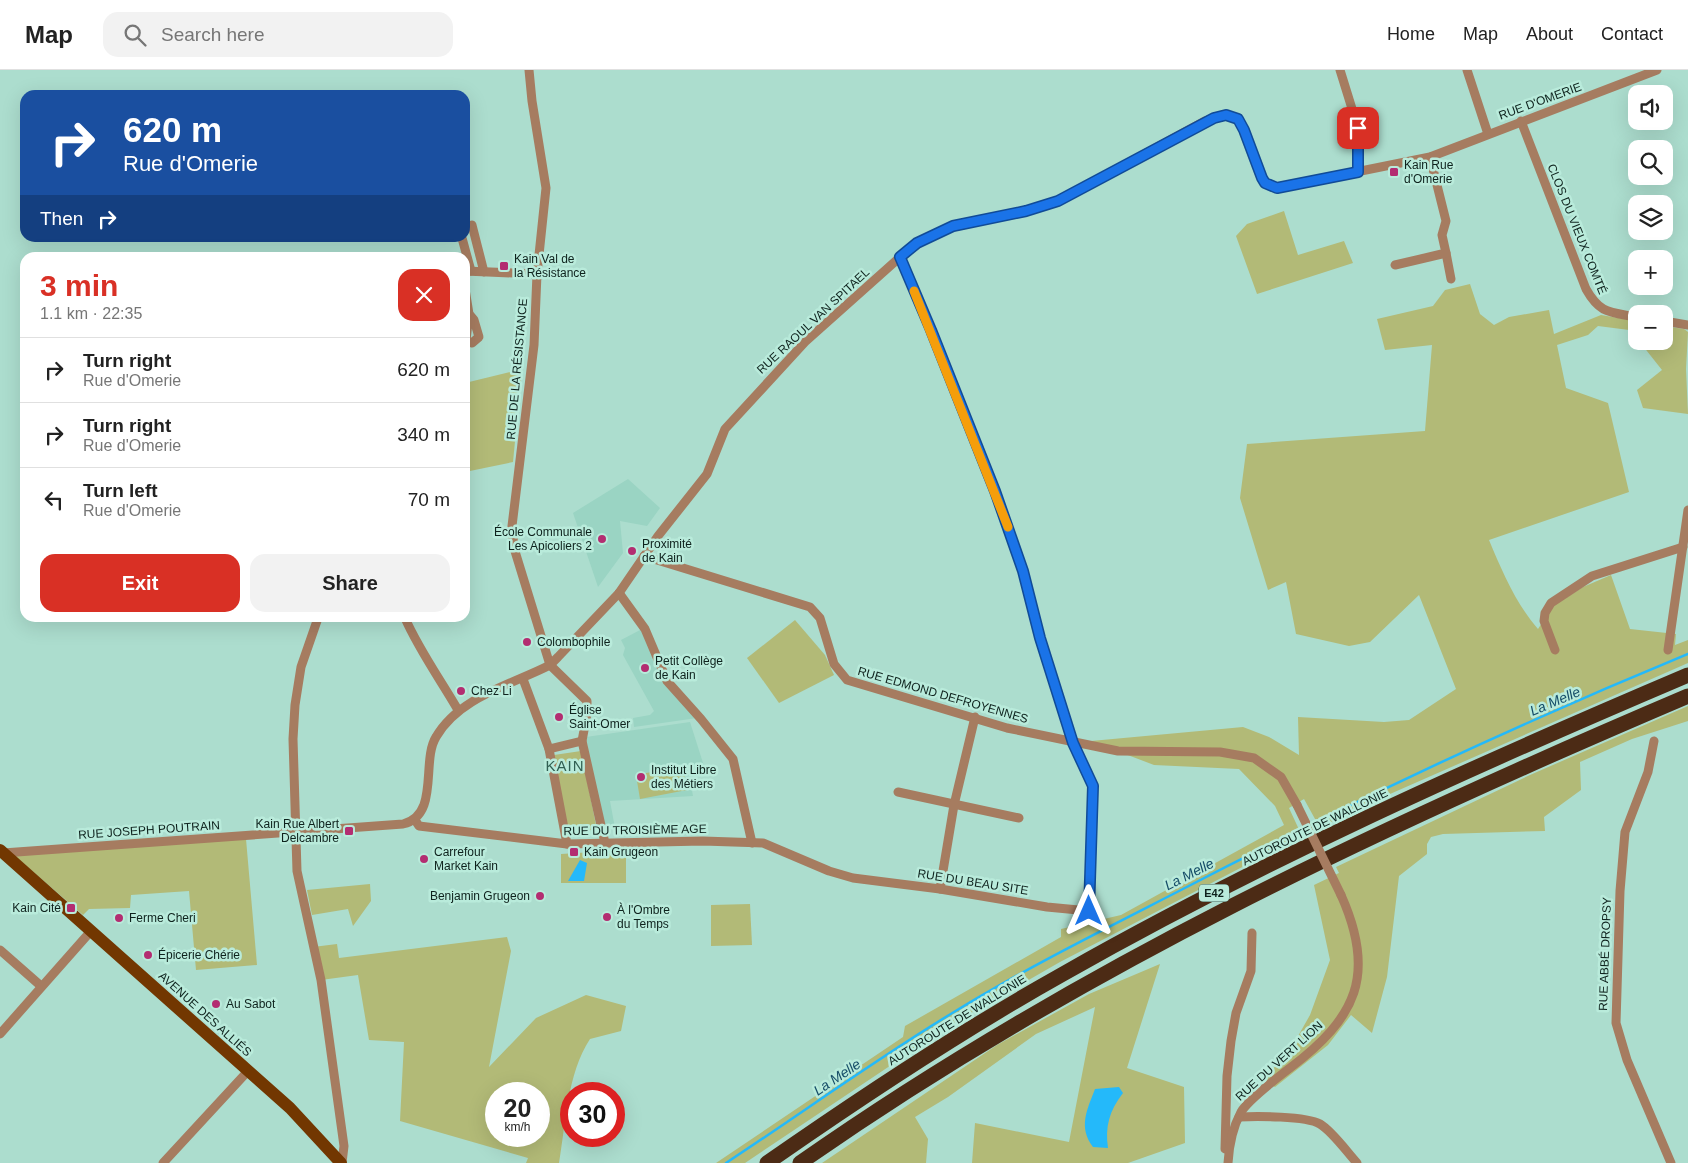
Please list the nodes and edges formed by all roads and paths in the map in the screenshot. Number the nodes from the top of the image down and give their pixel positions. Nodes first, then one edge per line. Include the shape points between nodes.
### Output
1 (529, 70) edge
2 (1340, 70) edge
3 (1467, 70) edge
4 (1656, 70) edge
5 (1521, 121) junction
6 (1488, 134) junction
7 (1430, 157) junction
8 (1358, 172) junction
9 (470, 226) edge
10 (908, 250) joint
11 (1446, 253) junction
12 (900, 257) junction
13 (1395, 265) dead end
14 (470, 271) edge
15 (484, 272) junction
16 (537, 274) junction
17 (1451, 279) dead end
18 (1628, 316) edge
19 (1673, 322) edge
20 (1688, 325) edge
21 (1688, 510) edge
22 (1683, 546) junction
23 (644, 556) junction
24 (620, 593) junction
25 (317, 622) edge
26 (406, 622) edge
27 (1555, 650) dead end
28 (1668, 650) dead end
29 (550, 666) junction
30 (1688, 674) edge
31 (523, 679) junction
32 (1688, 696) edge
33 (458, 710) junction
34 (975, 717) junction
35 (583, 739) junction
36 (1654, 741) dead end
37 (1073, 743) junction
38 (549, 749) junction
39 (1281, 777) joint
40 (898, 792) dead end
41 (954, 805) junction
42 (1019, 818) dead end
43 (414, 820) junction
44 (296, 830) junction
45 (605, 843) junction
46 (752, 843) junction
47 (567, 844) junction
48 (1, 851) edge
49 (853, 878) joint
50 (940, 889) junction
51 (91, 930) junction
52 (1252, 933) dead end
53 (0, 950) edge
54 (41, 986) junction
55 (0, 1034) edge
56 (248, 1071) junction
57 (1226, 1105) junction
58 (1240, 1114) junction
59 (1228, 1160) edge
60 (163, 1163) edge
61 (342, 1163) edge
62 (767, 1163) edge
63 (800, 1163) edge
64 (1357, 1163) edge
65 (1671, 1163) edge

1 - 16 street, RUE DE LA RÉSISTANCE via 546,188
2 - 8 street via 1358,128
3 - 6 street, RUE D'OMERIE
4 - 5 street, RUE D'OMERIE
5 - 6 street, RUE D'OMERIE
5 - 18 street, CLOS DU VIEUX COMTÉ via 1586,289 1595,305 1605,312
6 - 7 street, RUE D'OMERIE
7 - 8 street, RUE D'OMERIE
7 - 11 street via 1446,221 1442,235
8 - 10 street, RUE D'OMERIE via 1277,188 1271,186 1262,178 1241,124 1233,116 1222,116 1205,121 1058,201 953,226
9 - 15 street
10 - 12 street, RUE RAOUL VAN SPITAEL
11 - 13 street
11 - 17 street
12 - 23 street, RUE RAOUL VAN SPITAEL via 805,342 725,429 707,474
12 - 37 street via 995,491 1023,571
14 - 15 street
15 - 16 street
16 - 29 street, RUE DE LA RÉSISTANCE via 534,345 512,526 514,548
19 - 20 street
21 - 22 street
22 - 27 street via 1592,576 1551,603 1544,621
22 - 28 street
23 - 24 street, RUE RAOUL VAN SPITAEL
23 - 34 street, RUE EDMOND DEFROYENNES via 810,608 820,618 834,664 844,679
24 - 29 street, RUE RAOUL VAN SPITAEL
24 - 46 street via 645,629 667,681 733,759
25 - 44 street via 300,667 295,705
26 - 33 street
29 - 31 street, RUE RAOUL VAN SPITAEL
29 - 35 street via 587,701
30 - 62 highway, AUTOROUTE DE WALLONIE / E42 via 1343,829 1131,936 953,1039
31 - 33 street, RUE RAOUL VAN SPITAEL
31 - 38 street
32 - 63 highway, E42 via 1374,836 1141,953 963,1055
33 - 43 street via 434,739 424,806
34 - 37 street, RUE EDMOND DEFROYENNES
34 - 41 street
35 - 38 street
35 - 45 street
36 - 65 street, RUE ABBÉ DROPSY via 1648,772 1624,832 1616,1023 1627,1060
37 - 39 street, RUE EDMOND DEFROYENNES via 1118,752 1220,752 1254,758
37 - 50 street, RUE DU BEAU SITE via 1093,786 1089,911
38 - 47 street
39 - 58 street, RUE DU VERT LION, bridge via 1352,920 1360,966 1350,1003 1338,1024
40 - 41 street
41 - 42 street
41 - 50 street
43 - 44 street, RUE JOSEPH POUTRAIN via 403,824
43 - 47 street, RUE DU TROISIÈME AGE via 418,826
44 - 48 street, RUE JOSEPH POUTRAIN
44 - 61 street via 297,871 321,980 344,1146
45 - 46 street, RUE DU TROISIÈME AGE
45 - 47 street, RUE DU TROISIÈME AGE
46 - 49 street, RUE DU TROISIÈME AGE via 763,843
48 - 51 main road, AVENUE DES ALLIÉS
49 - 50 street, RUE DU BEAU SITE
51 - 54 street
51 - 56 main road, AVENUE DES ALLIÉS
52 - 57 street, RUE DU VERT LION via 1251,971 1236,1013
53 - 54 street
54 - 55 street
56 - 60 street
56 - 61 main road, AVENUE DES ALLIÉS via 290,1108
57 - 58 street
57 - 59 street, RUE DU VERT LION via 1225,1149
58 - 59 street
58 - 64 street via 1309,1119 1321,1124

